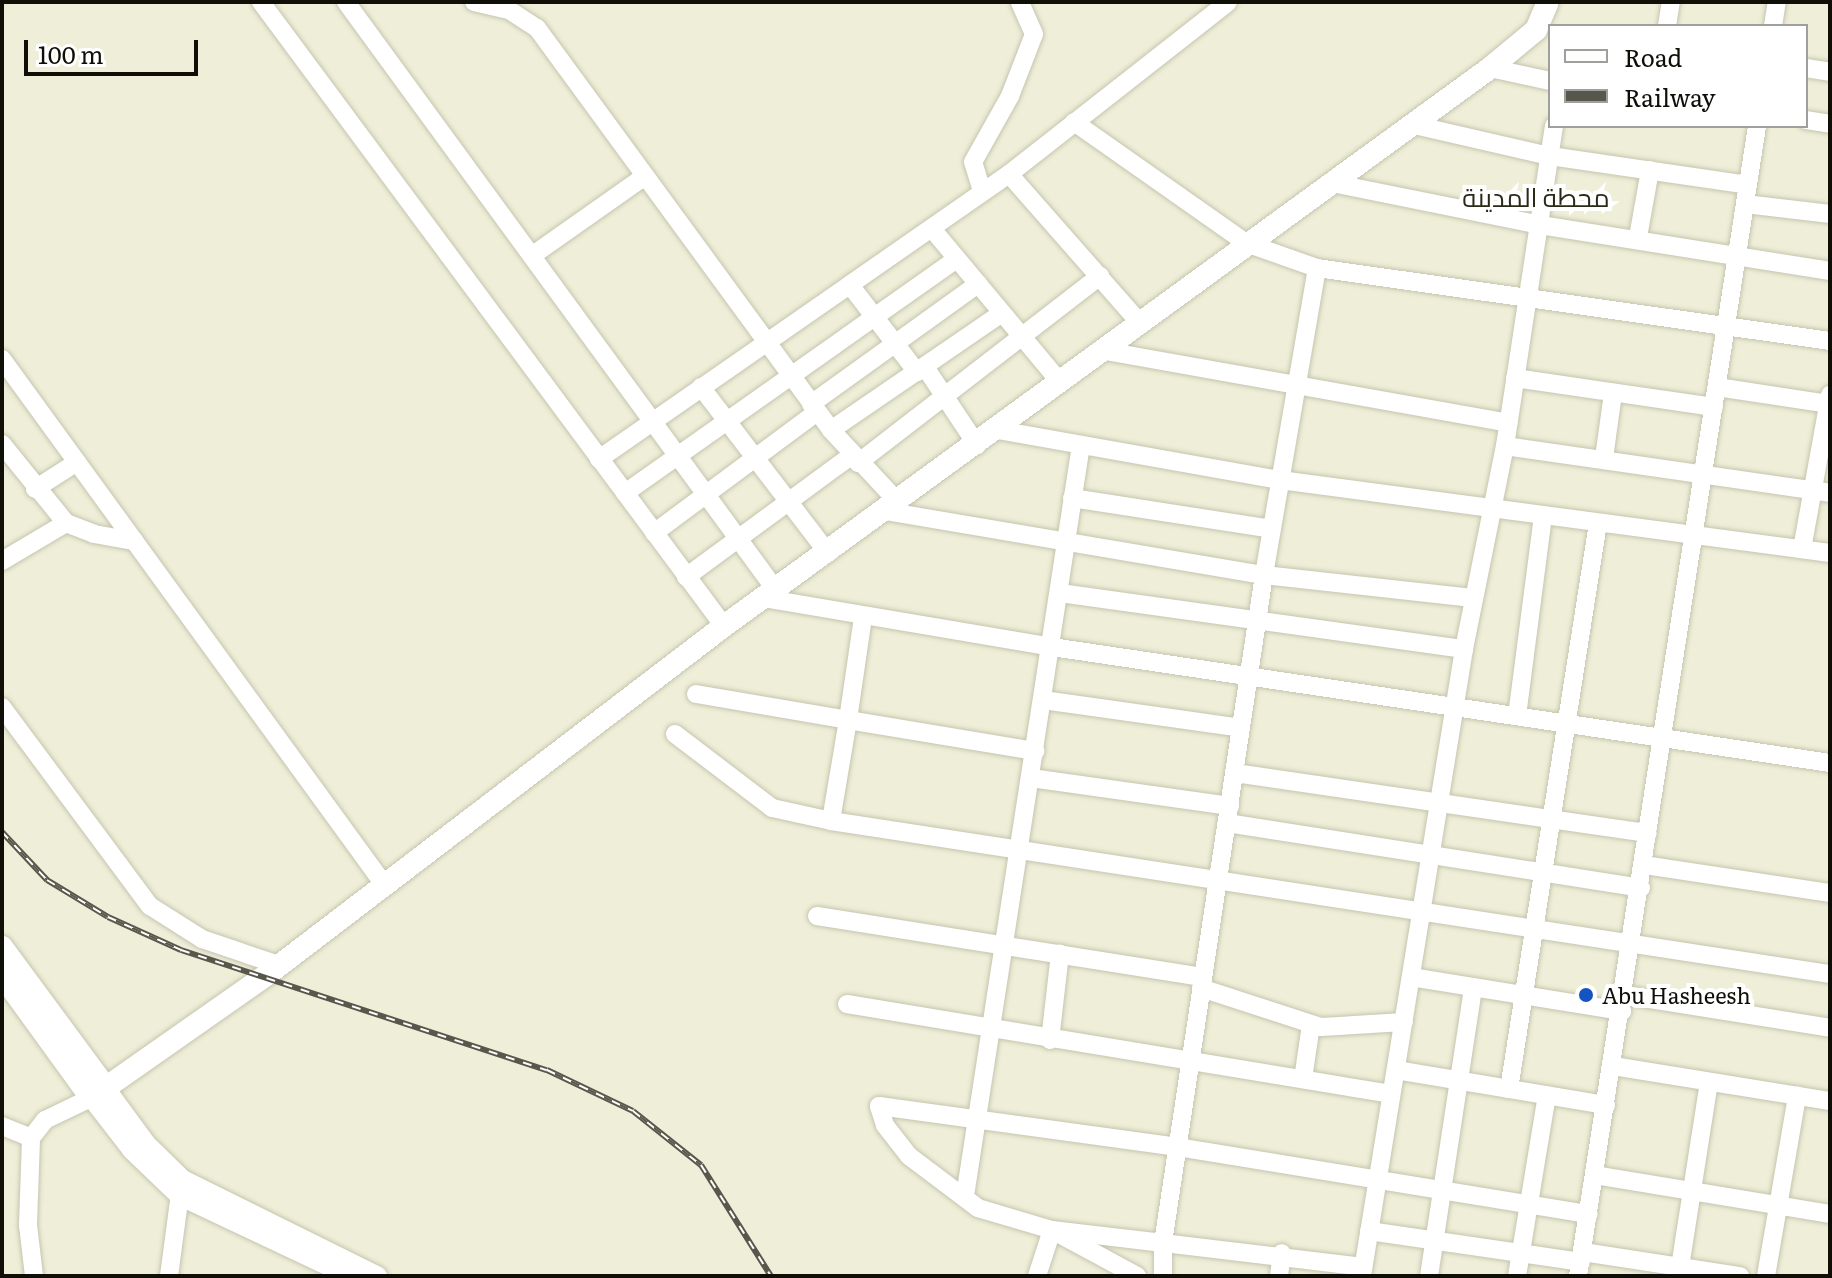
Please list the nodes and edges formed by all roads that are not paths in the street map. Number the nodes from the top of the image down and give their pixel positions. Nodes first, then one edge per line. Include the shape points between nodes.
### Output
1 (261, 2) edge
2 (346, 2) edge
3 (474, 2) edge
4 (1020, 2) edge
5 (1228, 2) edge
6 (1671, 2) edge
7 (1777, 2) edge
8 (1547, 17) edge
9 (1667, 24) edge
10 (1773, 24) edge
11 (1490, 68) junction
12 (1808, 68) edge
13 (1830, 72) edge
14 (1548, 81) edge
15 (1808, 120) edge
16 (1074, 122) junction
17 (1410, 124) junction
18 (1830, 124) edge
19 (1554, 128) edge
20 (1757, 128) edge
21 (1550, 156) junction
22 (1650, 170) junction
23 (1009, 174) junction
24 (645, 176) junction
25 (1332, 183) junction
26 (1748, 185) junction
27 (982, 191) junction
28 (1745, 204) junction
29 (1830, 214) edge
30 (1540, 225) junction
31 (933, 230) junction
32 (1638, 237) junction
33 (1246, 243) junction
34 (533, 255) junction
35 (1738, 255) junction
36 (957, 259) junction
37 (1317, 268) junction
38 (1830, 271) edge
39 (1100, 276) junction
40 (978, 284) junction
41 (850, 285) junction
42 (1529, 301) junction
43 (1002, 313) junction
44 (874, 315) junction
45 (1139, 322) junction
46 (1726, 327) junction
47 (1022, 337) junction
48 (766, 341) junction
49 (1830, 341) edge
50 (897, 344) junction
51 (1100, 350) junction
52 (2, 359) edge
53 (921, 369) junction
54 (789, 374) junction
55 (1515, 378) junction
56 (1060, 382) junction
57 (8, 383) edge
58 (1295, 385) junction
59 (701, 387) junction
60 (1717, 387) junction
61 (1613, 393) junction
62 (944, 398) junction
63 (1830, 401) edge
64 (1714, 407) junction
65 (814, 408) junction
66 (655, 420) junction
67 (726, 421) junction
68 (1509, 423) junction
69 (831, 430) junction
70 (998, 430) junction
71 (2, 444) edge
72 (977, 445) junction
73 (1081, 445) junction
74 (1505, 446) junction
75 (678, 455) junction
76 (754, 458) junction
77 (1604, 458) junction
78 (599, 459) junction
79 (855, 459) junction
80 (77, 462) junction
81 (1704, 474) junction
82 (1280, 480) junction
83 (35, 489) junction
84 (1822, 491) edge
85 (625, 493) junction
86 (707, 494) junction
87 (1072, 498) junction
88 (789, 502) junction
89 (892, 506) junction
90 (1489, 510) junction
91 (1543, 517) junction
92 (66, 523) junction
93 (1598, 523) junction
94 (1272, 529) junction
95 (654, 533) junction
96 (1694, 534) junction
97 (739, 538) junction
98 (134, 541) junction
99 (1067, 545) junction
100 (1802, 549) junction
101 (828, 553) junction
102 (1830, 553) edge
103 (3, 560) edge
104 (1264, 575) junction
105 (686, 577) junction
106 (769, 593) junction
107 (1060, 593) junction
108 (1473, 598) junction
109 (863, 617) junction
110 (1257, 622) junction
111 (724, 626) junction
112 (1052, 647) junction
113 (1464, 649) junction
114 (1249, 677) junction
115 (696, 694) dead end
116 (1043, 700) junction
117 (2, 707) edge
118 (1456, 707) junction
119 (1517, 716) junction
120 (848, 720) junction
121 (1568, 723) junction
122 (1241, 728) junction
123 (675, 734) dead end
124 (1663, 737) junction
125 (1035, 751) junction
126 (1830, 763) edge
127 (1235, 773) junction
128 (1031, 778) junction
129 (1439, 803) junction
130 (1229, 814) junction
131 (1552, 820) junction
132 (831, 821) junction
133 (1648, 833) junction
134 (1021, 852) junction
135 (1432, 854) junction
136 (1644, 865) junction
137 (1543, 871) junction
138 (1218, 881) junction
139 (383, 883) junction
140 (1641, 888) junction
141 (1830, 893) edge
142 (1422, 913) junction
143 (817, 916) dead end
144 (1534, 931) junction
145 (1006, 945) junction
146 (1633, 946) junction
147 (2, 947) edge
148 (1060, 954) junction
149 (279, 965) junction
150 (1830, 974) edge
151 (2, 975) edge
152 (1411, 977) junction
153 (1202, 982) junction
154 (1473, 987) junction
155 (1524, 995) junction
156 (1623, 1003) junction
157 (847, 1004) dead end
158 (1404, 1022) junction
159 (1829, 1024) edge
160 (1311, 1025) junction
161 (993, 1030) junction
162 (1050, 1040) junction
163 (1189, 1060) junction
164 (1613, 1066) junction
165 (1396, 1070) junction
166 (1303, 1079) junction
167 (1458, 1080) junction
168 (1709, 1082) junction
169 (1509, 1089) junction
170 (98, 1093) junction
171 (1391, 1094) junction
172 (1547, 1095) junction
173 (1797, 1096) junction
174 (1830, 1101) edge
175 (1606, 1105) junction
176 (979, 1117) junction
177 (2, 1126) edge
178 (31, 1138) junction
179 (1178, 1147) junction
180 (1595, 1175) junction
181 (1376, 1180) junction
182 (181, 1188) junction
183 (1689, 1190) junction
184 (1443, 1191) junction
185 (965, 1196) junction
186 (1529, 1205) junction
187 (1778, 1205) junction
188 (1589, 1214) junction
189 (1830, 1214) edge
190 (1052, 1230) junction
191 (1369, 1231) junction
192 (1434, 1242) junction
193 (1163, 1243) junction
194 (1282, 1253) junction
195 (1520, 1255) junction
196 (1581, 1263) edge
197 (1680, 1267) junction
198 (1363, 1271) edge
199 (34, 1276) edge
200 (169, 1276) edge
201 (348, 1276) edge
202 (378, 1276) edge
203 (1037, 1276) edge
204 (1137, 1276) edge
205 (1163, 1276) edge
206 (1279, 1276) edge
207 (1429, 1276) edge
208 (1517, 1276) edge
209 (1740, 1276) edge
210 (1766, 1276) edge

1 - 78 street
2 - 34 street
3 - 24 street via 532,22
4 - 27 street via 1034,34 1010,96 973,162
5 - 16 street
6 - 9 street
7 - 10 street
8 - 11 main road
11 - 14 street
11 - 17 main road
12 - 13 street
15 - 18 street
16 - 23 street
16 - 33 street
17 - 21 street
17 - 25 main road
19 - 21 street
20 - 26 street
21 - 22 street
21 - 30 street
22 - 26 street
22 - 32 street
23 - 27 street
23 - 39 street
24 - 34 street
24 - 48 street
25 - 30 street
25 - 33 main road
26 - 28 street
27 - 31 street
28 - 29 street
28 - 35 street
30 - 32 street
30 - 42 street
31 - 36 street
31 - 41 street
32 - 35 street
33 - 37 street
33 - 45 main road
34 - 66 street
35 - 38 street
35 - 46 street
36 - 40 street
36 - 44 street
37 - 42 street
37 - 58 street
39 - 45 street
39 - 47 street
40 - 43 street
40 - 50 street
41 - 44 street
41 - 48 street
42 - 46 street
42 - 55 street
43 - 47 street
43 - 53 street
44 - 50 street
44 - 54 street
45 - 51 main road
46 - 49 street
46 - 60 street
47 - 56 street
47 - 62 street
48 - 54 street
48 - 59 street
50 - 53 street
50 - 65 street
51 - 56 main road
51 - 58 street
52 - 57 street
53 - 62 street
53 - 69 street
54 - 65 street
54 - 67 street
55 - 61 street
55 - 68 street
56 - 70 main road
57 - 80 street
58 - 68 street
58 - 82 street
59 - 66 street
59 - 67 street
60 - 63 street
60 - 64 street
61 - 64 street
61 - 77 street
62 - 72 street
62 - 79 street
63 - 84 street
64 - 81 street
65 - 69 street
65 - 76 street
66 - 75 street
66 - 78 street
67 - 75 street
67 - 76 street
68 - 74 street
69 - 79 street
70 - 72 main road
70 - 73 street
71 - 83 street
72 - 89 main road
73 - 82 street
73 - 87 street
74 - 77 street
74 - 90 street
75 - 85 street
75 - 86 street
76 - 86 street
76 - 88 street
77 - 81 street
78 - 85 street
79 - 88 street
79 - 89 street
80 - 83 street
80 - 98 street
81 - 84 street
81 - 96 street
82 - 90 street
82 - 94 street
83 - 92 street
84 - 100 street
85 - 95 street
86 - 95 street
86 - 97 street
87 - 94 street
87 - 99 street
88 - 97 street
88 - 101 street
89 - 99 street
89 - 101 main road
90 - 91 street
90 - 108 street
91 - 93 street
91 - 119 street
92 - 98 street
92 - 103 street
93 - 96 street
93 - 121 street
94 - 104 street
95 - 105 street
96 - 100 street
96 - 124 street
97 - 105 street
97 - 106 street
98 - 139 street
99 - 104 street
99 - 107 street
100 - 102 street
101 - 106 main road
104 - 108 street
104 - 110 street
105 - 111 street
106 - 109 street
106 - 111 main road
107 - 110 street
107 - 112 street
108 - 113 street
109 - 112 street
109 - 120 street
110 - 113 street
110 - 114 street
111 - 139 main road
112 - 114 street
112 - 116 street
113 - 118 street
114 - 118 street
114 - 122 street
115 - 120 street
116 - 122 street
116 - 125 street
117 - 149 street via 150,906 202,939
118 - 119 street
118 - 129 street
119 - 121 street
120 - 125 street
120 - 132 street
121 - 124 street
121 - 131 street
122 - 127 street
123 - 132 street via 772,808
124 - 126 street
124 - 133 street
125 - 128 street
127 - 129 street
127 - 130 street
128 - 130 street
128 - 134 street
129 - 131 street
129 - 135 street
130 - 135 street
130 - 138 street
131 - 133 street
131 - 137 street
132 - 134 street
133 - 136 street
134 - 138 street
134 - 145 street
135 - 137 street
135 - 142 street
136 - 140 street
136 - 141 street
137 - 140 street
137 - 144 street
138 - 142 street
138 - 153 street
139 - 149 main road
140 - 146 street
142 - 144 street
142 - 152 street
143 - 145 street
144 - 146 street
144 - 155 street
145 - 148 street
145 - 161 street
146 - 150 street
146 - 156 street
147 - 170 main road
148 - 153 street
148 - 162 street
149 - 170 main road
151 - 170 main road
152 - 154 street
152 - 158 street
153 - 160 street
153 - 163 street
154 - 155 street
154 - 167 street
155 - 156 street
155 - 169 street
156 - 159 street
156 - 164 street
157 - 161 street
158 - 160 street
158 - 165 street
160 - 166 street
161 - 162 street
161 - 176 street
162 - 163 street
163 - 166 street
163 - 179 street
164 - 168 street
164 - 175 street
165 - 167 street
165 - 171 street
166 - 171 street
167 - 169 street
167 - 184 street
168 - 173 street
168 - 183 street
169 - 172 street
170 - 178 street via 45,1120
170 - 182 street
171 - 181 street
172 - 175 street
172 - 186 street
173 - 174 street
173 - 187 street
175 - 180 street
176 - 179 street
176 - 185 street
176 - 185 street via 878,1108 909,1156
177 - 178 street
178 - 199 street via 28,1225
179 - 181 street
179 - 193 street
180 - 183 street
180 - 188 street
181 - 184 street
181 - 191 street
182 - 200 street
182 - 201 street
182 - 202 street
183 - 187 street
183 - 197 street
184 - 186 street
184 - 192 street
185 - 190 street via 978,1208
186 - 188 street
186 - 195 street
187 - 189 street
187 - 210 street
188 - 196 street
190 - 193 street
190 - 203 street
190 - 204 street
191 - 192 street
191 - 198 street
192 - 195 street
192 - 207 street
193 - 194 street
193 - 205 street
194 - 198 street
194 - 206 street
195 - 196 street
195 - 208 street
196 - 197 street
197 - 209 street

